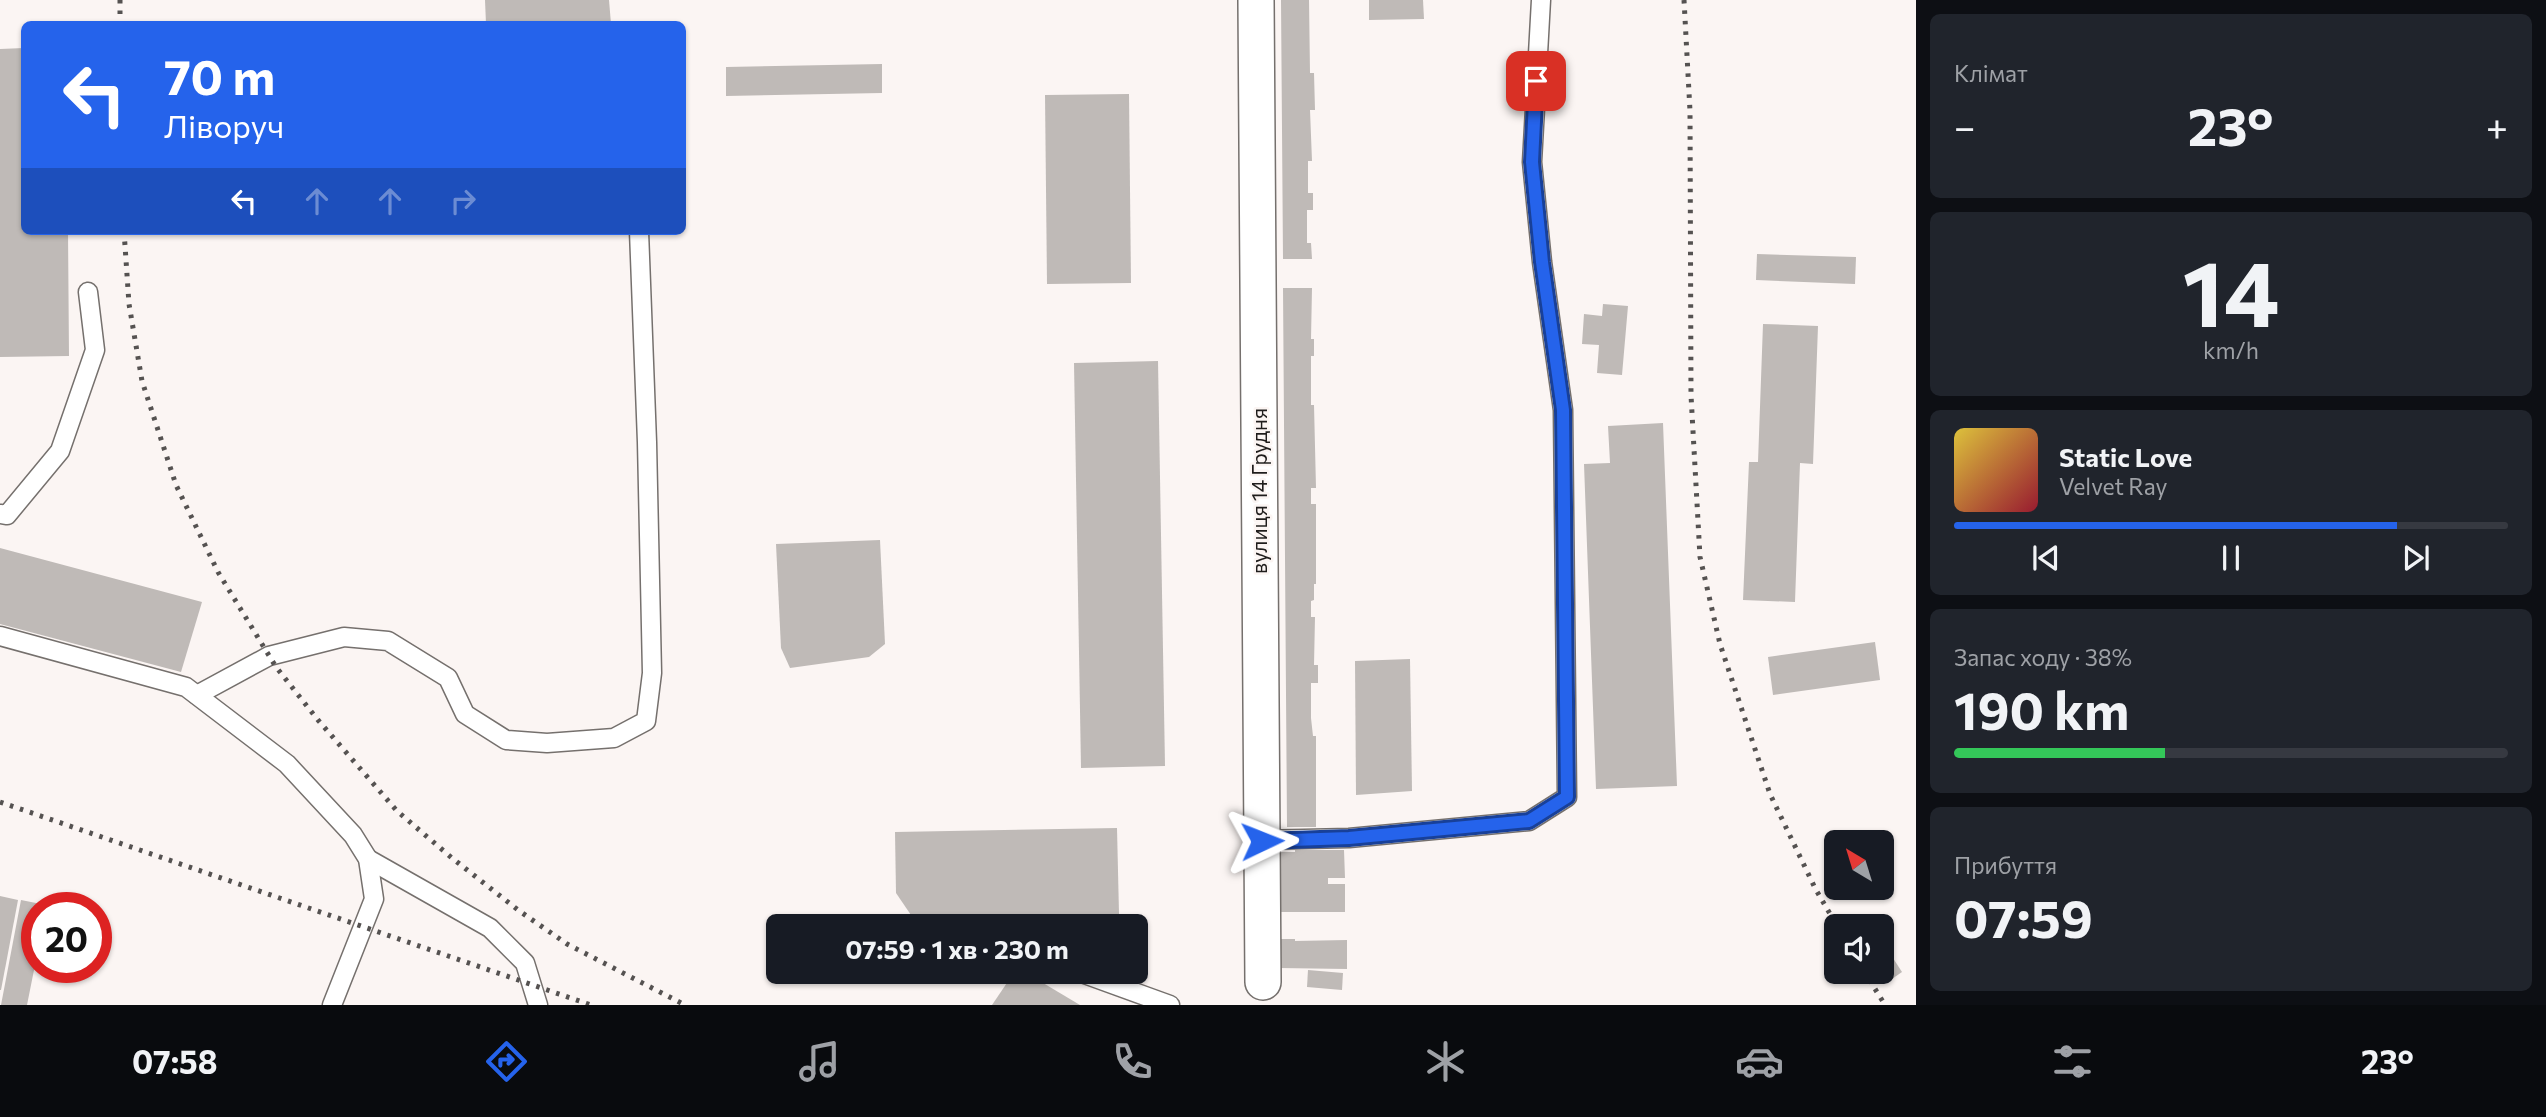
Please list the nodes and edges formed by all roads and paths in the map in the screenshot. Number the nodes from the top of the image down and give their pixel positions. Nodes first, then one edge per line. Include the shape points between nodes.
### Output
1 (1256, 0) edge
2 (1541, 0) edge
3 (639, 235) edge
4 (88, 292) dead end
5 (0, 514) edge
6 (0, 636) edge
7 (197, 695) junction
8 (1262, 841) junction
9 (368, 859) junction
10 (1112, 984) edge
11 (1261, 994) edge
12 (332, 1005) edge
13 (538, 1005) edge
14 (1170, 1005) edge

1 - 8 street, вулиця 14 Грудня
2 - 8 lane via 1532,162 1563,410 1567,797 1529,821 1349,838
3 - 7 lane via 652,659 646,721 614,738 547,743 506,740 465,714 448,678 388,641 344,638 270,656
4 - 5 lane via 95,350 60,451 7,514
6 - 7 lane via 186,687
7 - 9 lane via 287,764 353,835
8 - 11 street, вулиця 14 Грудня
9 - 12 lane via 374,899
9 - 13 lane via 490,929 525,963
10 - 14 lane

